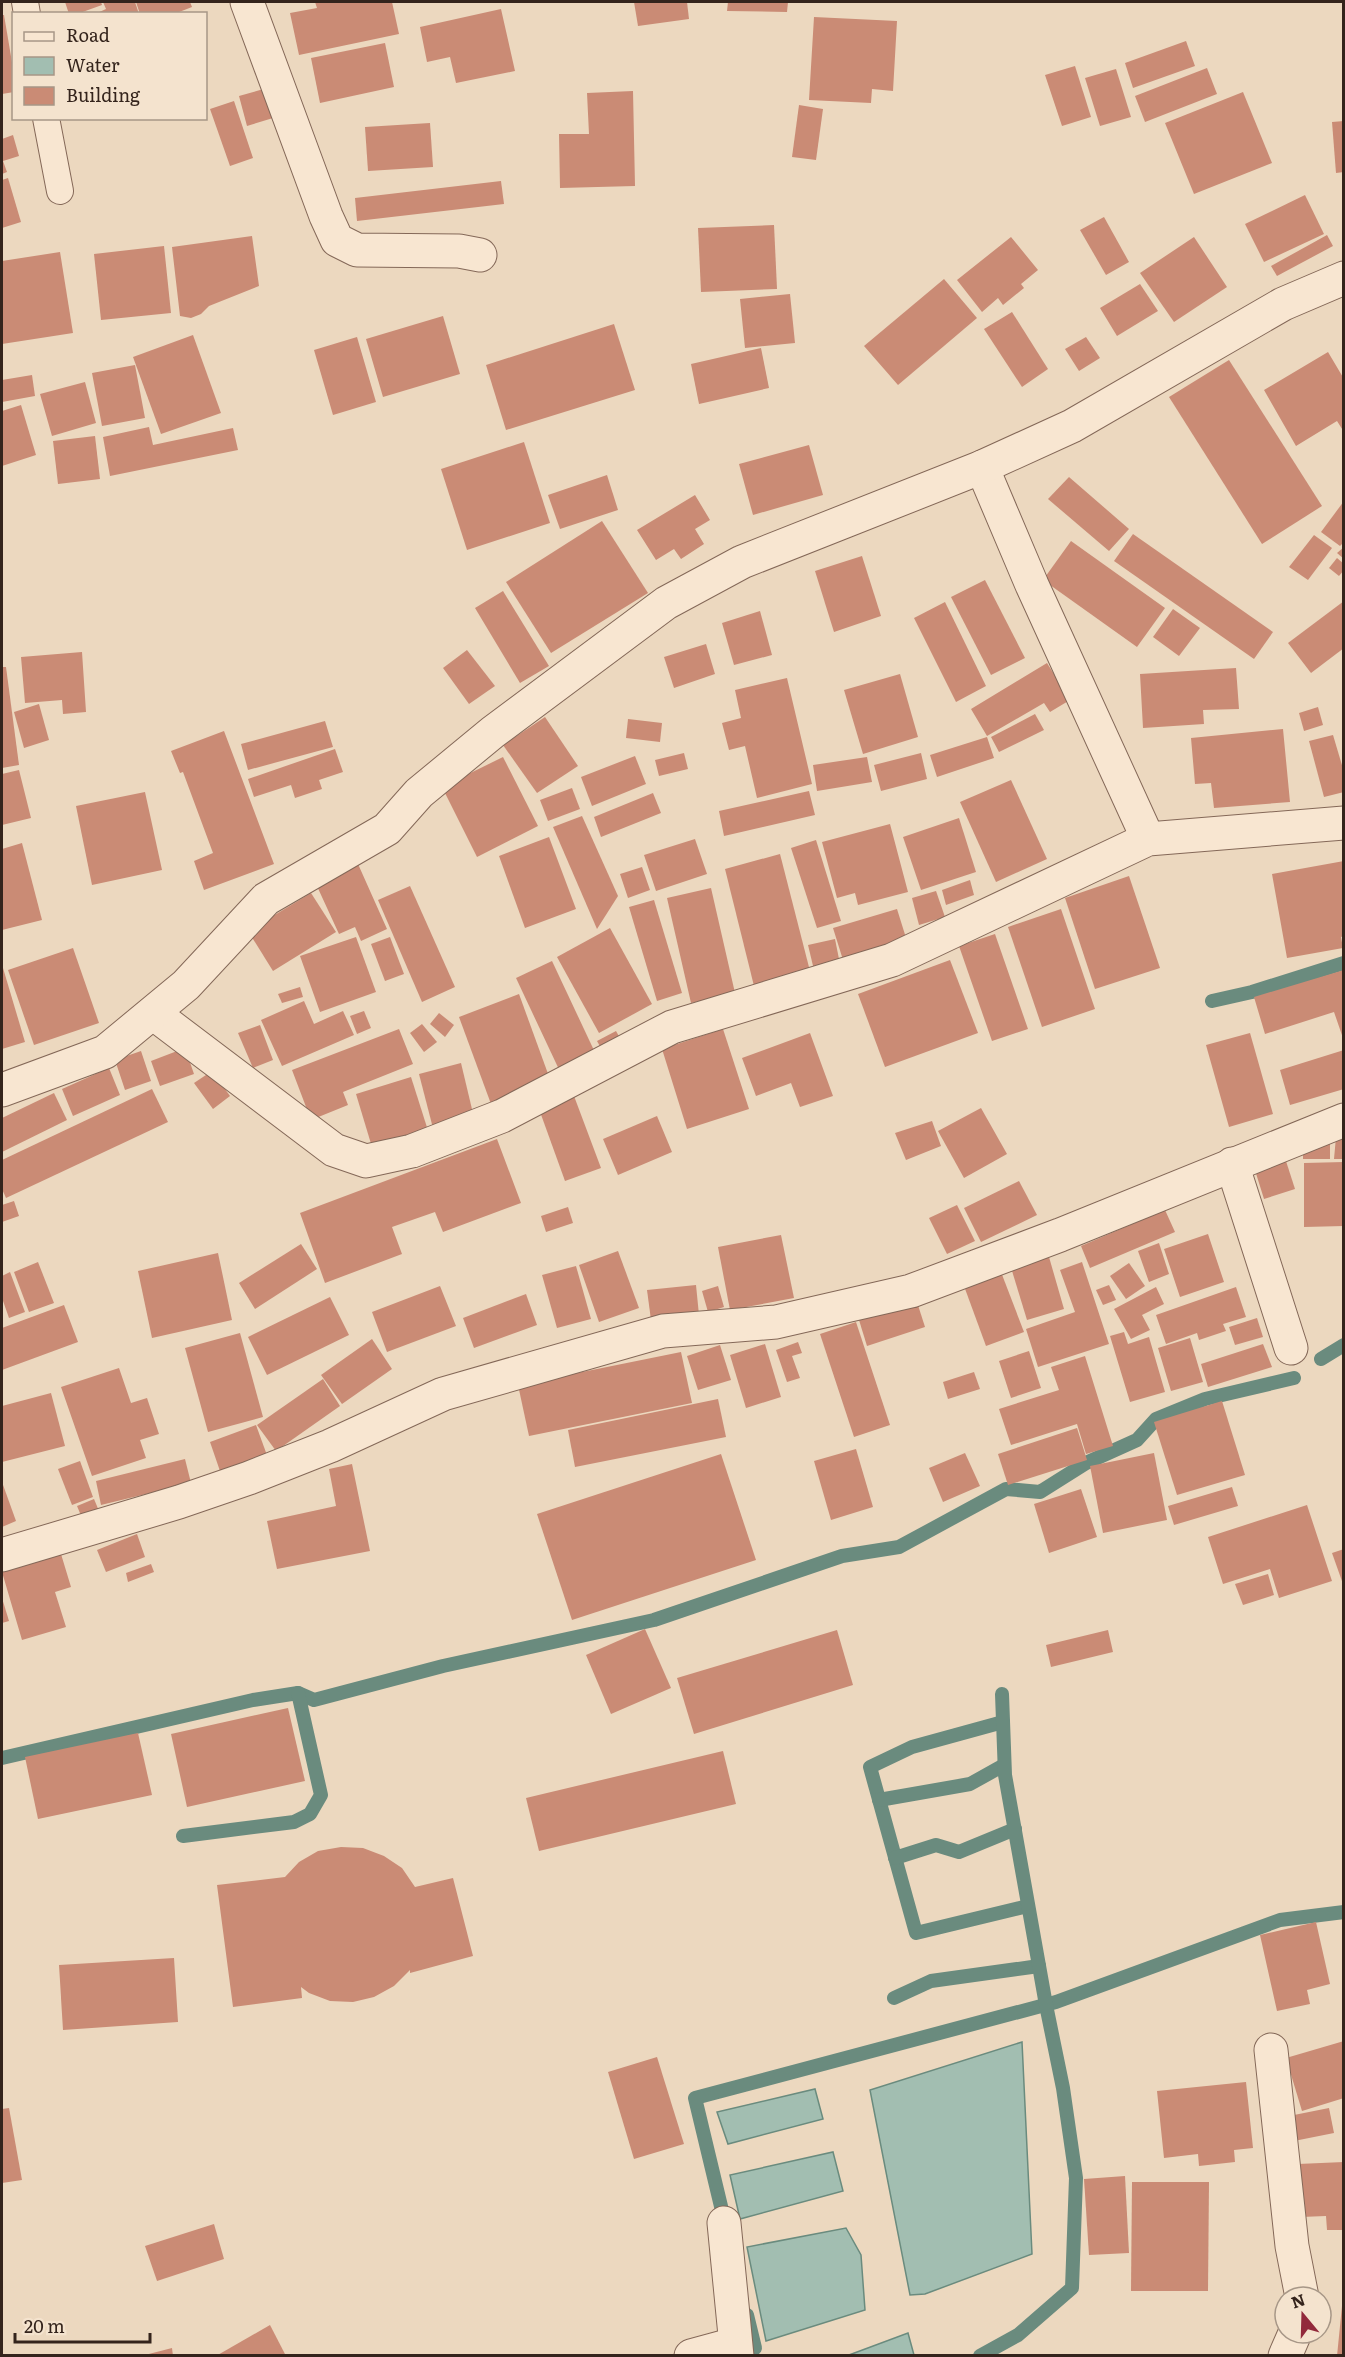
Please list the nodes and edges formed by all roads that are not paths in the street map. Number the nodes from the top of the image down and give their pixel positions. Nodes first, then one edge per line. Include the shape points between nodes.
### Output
1 (247, 2) edge
2 (46, 120) edge
3 (60, 190) dead end
4 (480, 255) dead end
5 (1344, 278) edge
6 (982, 467) junction
7 (1344, 823) edge
8 (1148, 839) junction
9 (153, 1013) junction
10 (2, 1090) edge
11 (1344, 1120) edge
12 (1232, 1164) junction
13 (1291, 1348) dead end
14 (2, 1555) edge
15 (1271, 2050) dead end
16 (724, 2223) dead end
17 (1300, 2285) edge
18 (736, 2350) edge
19 (692, 2355) edge

1 - 4 street via 338,240 357,250 459,251
2 - 3 lane
5 - 6 street via 1283,304 1072,426
6 - 8 street
6 - 9 street via 742,562 666,603 493,732 419,793 387,829 266,899 186,985
7 - 8 street
8 - 9 street via 892,960 672,1027 502,1116 412,1151 366,1161 334,1150
9 - 10 street via 105,1052
11 - 12 street
12 - 13 street
12 - 14 street via 911,1291 776,1322 663,1331 454,1391 249,1478
15 - 17 street
16 - 18 street
18 - 19 street

